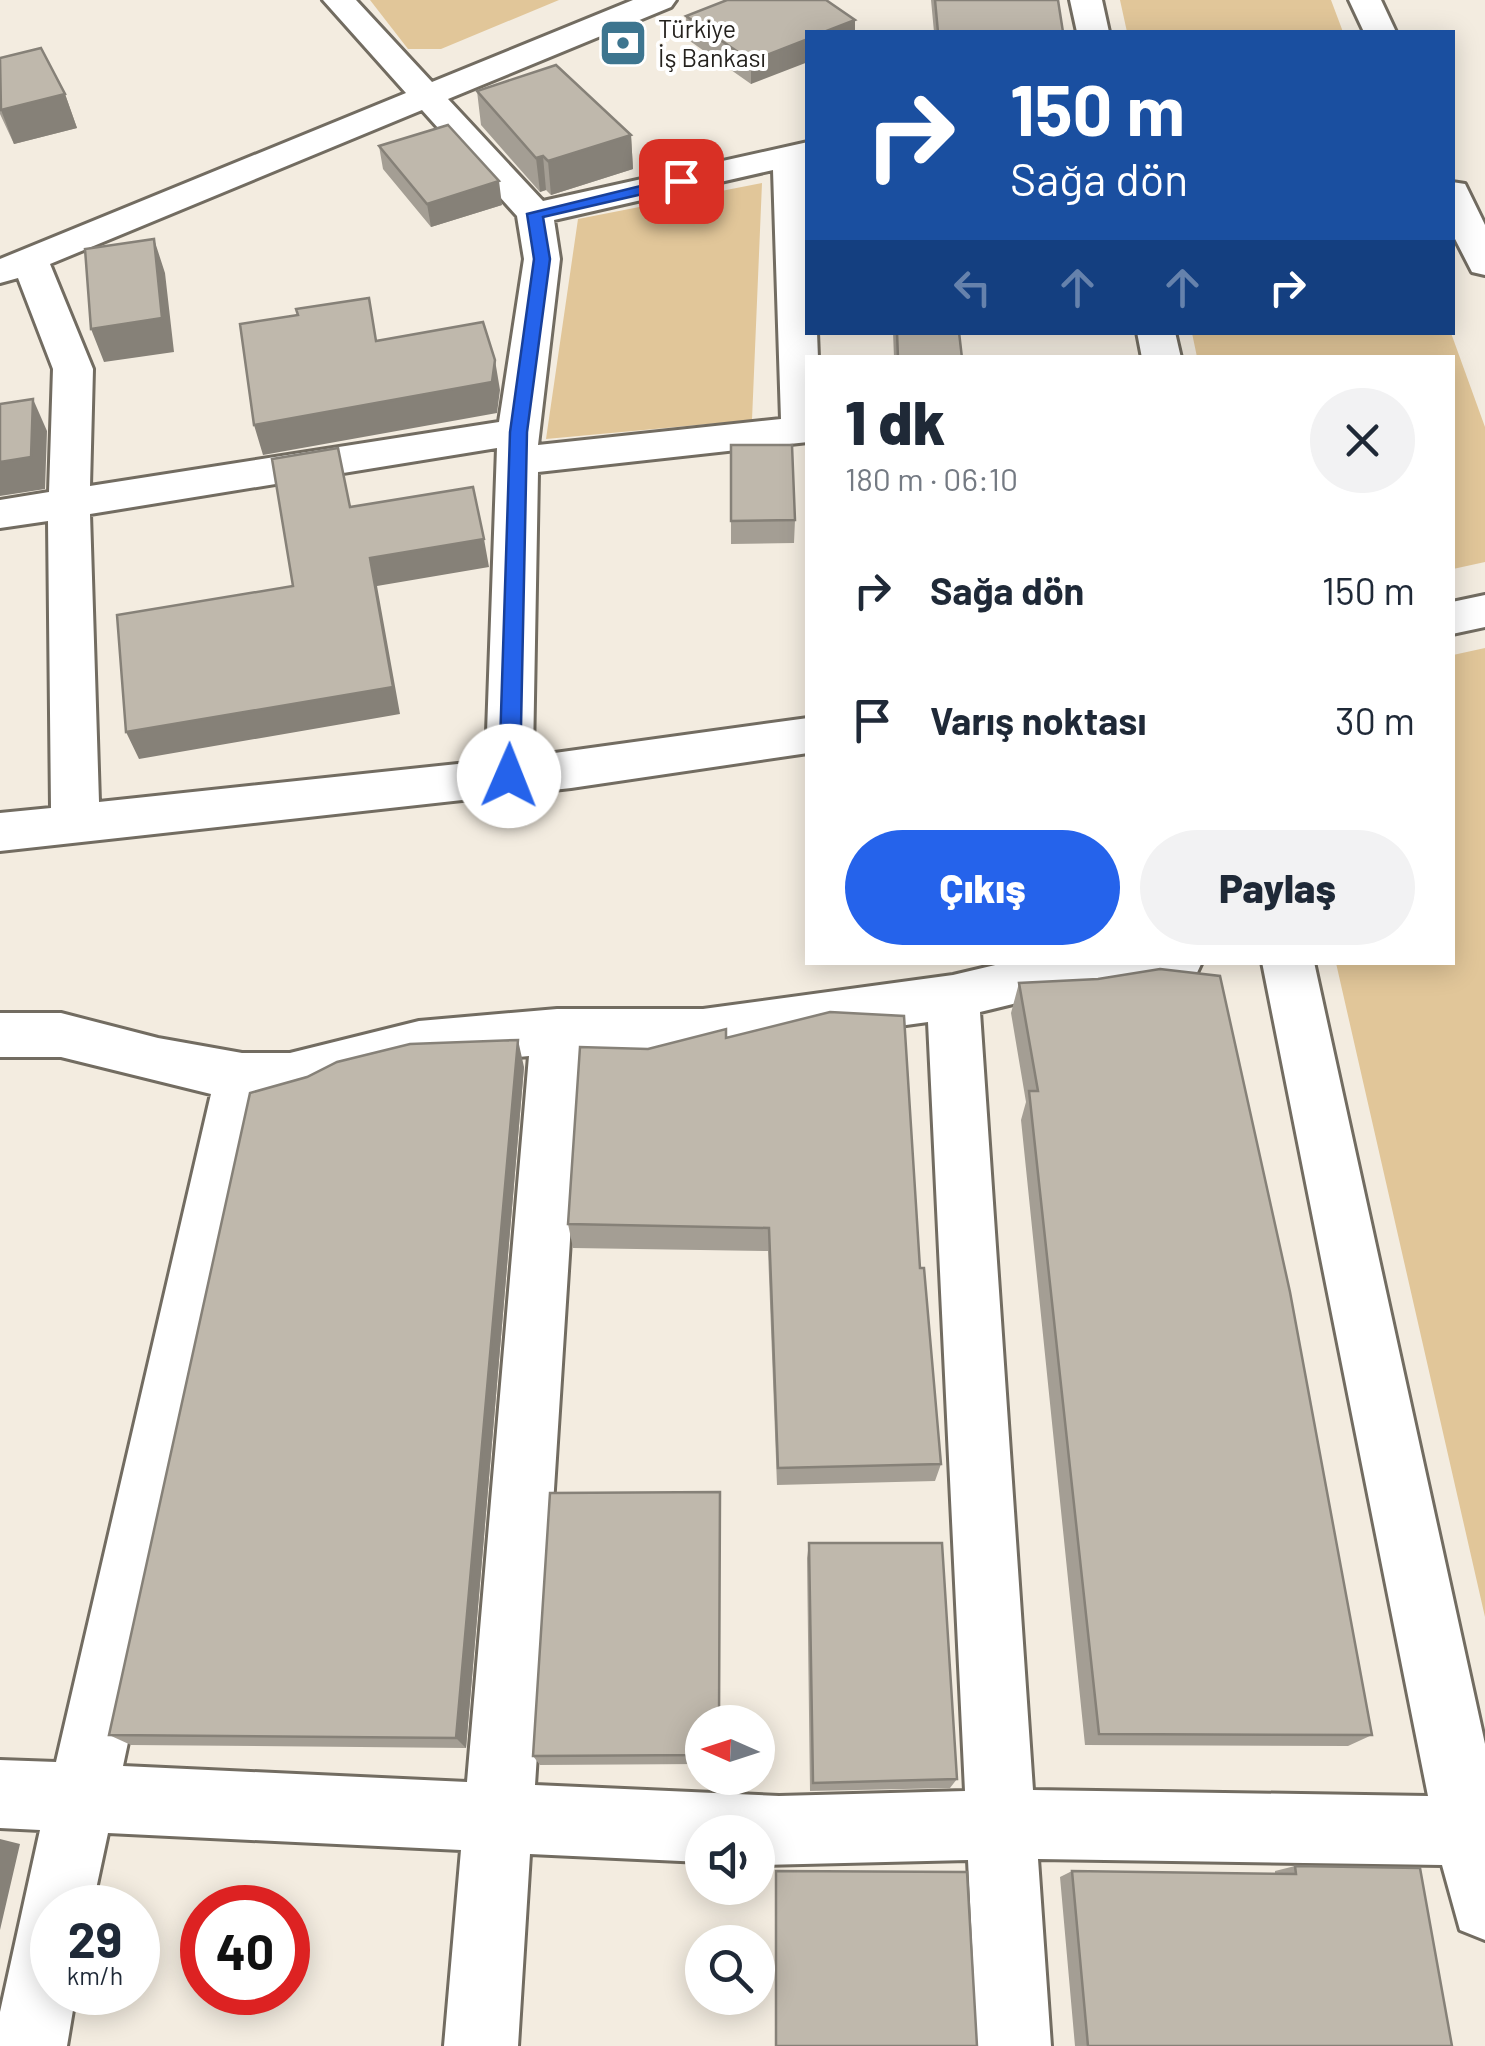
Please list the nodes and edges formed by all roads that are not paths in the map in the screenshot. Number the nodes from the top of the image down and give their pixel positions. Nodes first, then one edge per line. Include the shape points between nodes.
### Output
1 (338, 0) edge
2 (604, 0) edge
3 (660, 0) edge
4 (1086, 0) edge
5 (1365, 0) edge
6 (1093, 30) edge
7 (1379, 30) edge
8 (417, 90) junction
9 (799, 154) edge
10 (1455, 199) edge
11 (535, 214) junction
12 (10, 261) edge
13 (1485, 264) edge
14 (805, 429) edge
15 (518, 447) junction
16 (68, 503) junction
17 (0, 514) edge
18 (1485, 611) edge
19 (1455, 617) edge
20 (805, 735) edge
21 (509, 776) junction
22 (74, 824) junction
23 (0, 832) edge
24 (1136, 965) edge
25 (1289, 965) edge
26 (953, 998) junction
27 (557, 1031) junction
28 (0, 1035) edge
29 (242, 1076) junction
30 (0, 1794) edge
31 (78, 1801) junction
32 (500, 1819) junction
33 (1001, 1824) junction
34 (1470, 1831) junction
35 (62, 1885) edge
36 (1485, 1904) edge
37 (36, 2015) edge
38 (30, 2046) edge
39 (481, 2046) edge
40 (1014, 2046) edge

1 - 8 street
2 - 8 street
3 - 8 street
4 - 6 street
5 - 7 street
8 - 11 street
8 - 12 street
9 - 11 street
9 - 14 street
10 - 13 street
11 - 15 street via 542,259
12 - 16 street via 73,369
14 - 15 street
15 - 16 street
15 - 21 street
16 - 17 street
16 - 22 street
18 - 19 street
20 - 21 street
21 - 22 street
22 - 23 street
24 - 26 street via 1067,970
25 - 34 street
26 - 27 street via 703,1031
26 - 33 street
27 - 29 street via 419,1044 290,1076
27 - 32 street
28 - 29 street via 61,1035
29 - 31 street
30 - 31 street
31 - 32 street
31 - 35 street
32 - 33 street via 779,1831
32 - 39 street
33 - 34 street
33 - 40 street
34 - 36 street
37 - 38 street

